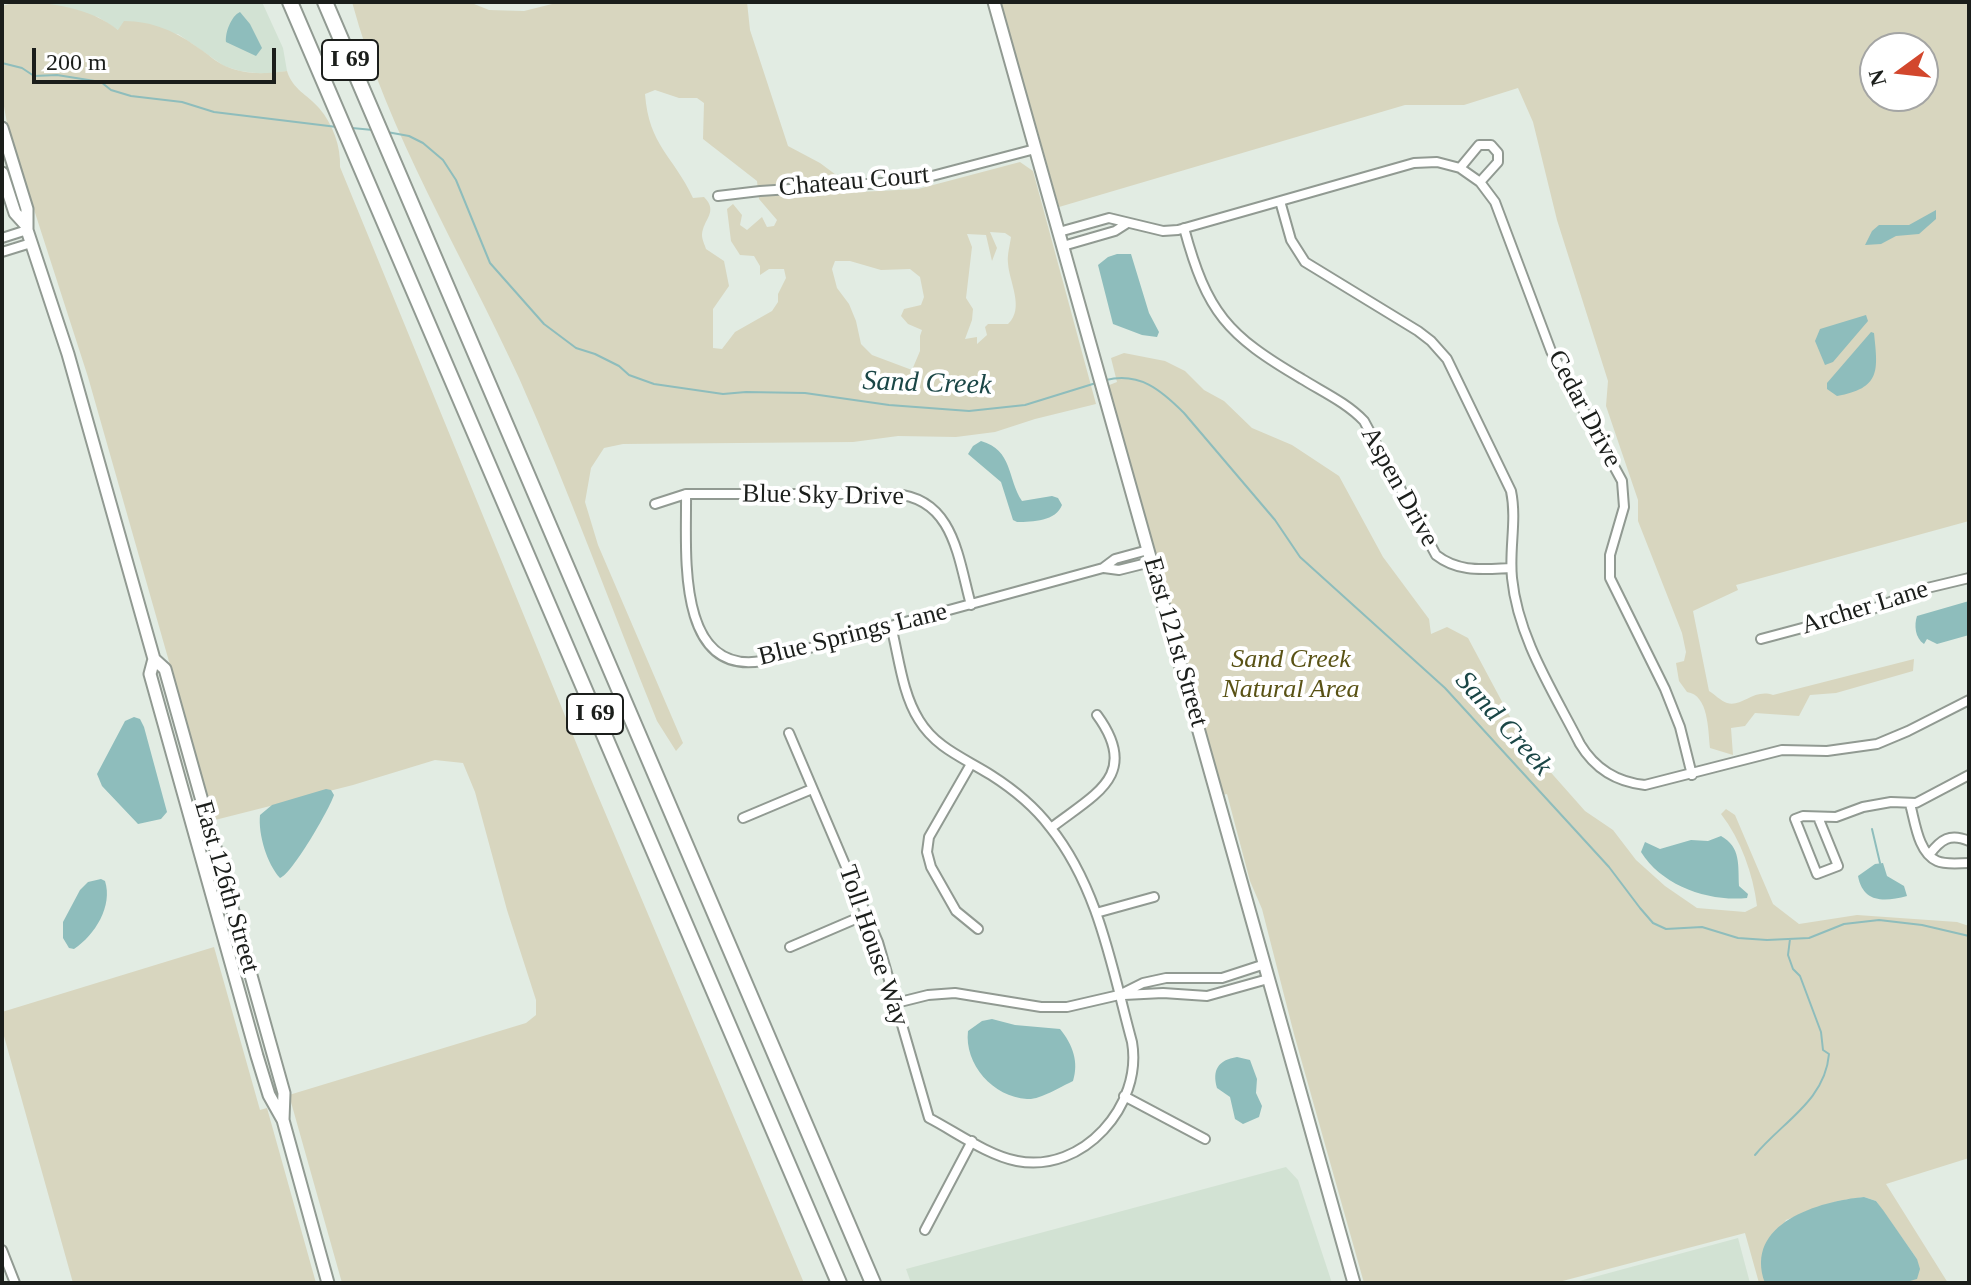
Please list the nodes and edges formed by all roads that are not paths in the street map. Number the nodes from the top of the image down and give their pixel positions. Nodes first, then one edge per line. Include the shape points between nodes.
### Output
1 (290, 2) edge
2 (325, 2) edge
3 (994, 2) edge
4 (2, 128) edge
5 (1035, 149) junction
6 (1460, 168) junction
7 (2, 173) edge
8 (1480, 182) junction
9 (718, 196) dead end
10 (1280, 201) junction
11 (1126, 224) junction
12 (26, 227) junction
13 (1184, 228) junction
14 (1059, 232) junction
15 (2, 238) edge
16 (31, 243) junction
17 (1063, 246) junction
18 (2, 252) edge
19 (686, 494) junction
20 (655, 504) dead end
21 (1150, 556) junction
22 (1511, 568) junction
23 (1969, 578) edge
24 (971, 605) junction
25 (891, 626) junction
26 (1761, 639) dead end
27 (1969, 700) edge
28 (1097, 715) dead end
29 (789, 733) dead end
30 (971, 764) junction
31 (1692, 775) junction
32 (1969, 775) edge
33 (812, 789) junction
34 (1910, 804) junction
35 (1818, 817) junction
36 (743, 818) dead end
37 (1051, 828) junction
38 (1969, 841) edge
39 (1929, 855) junction
40 (1969, 863) edge
41 (1154, 897) dead end
42 (1096, 913) junction
43 (867, 914) junction
44 (978, 929) dead end
45 (790, 947) dead end
46 (1265, 964) junction
47 (1268, 979) junction
48 (1119, 995) junction
49 (896, 1003) junction
50 (1124, 1096) junction
51 (1205, 1139) dead end
52 (972, 1141) junction
53 (925, 1230) dead end
54 (2, 1250) edge
55 (15, 1283) edge
56 (328, 1283) edge
57 (839, 1283) edge
58 (873, 1283) edge
59 (1354, 1283) edge

1 - 57 highway, I 69
2 - 58 highway, I 69
3 - 5 street, East 121st Street
4 - 12 street, East 126th Street via 27,209
5 - 9 street, Chateau Court via 913,181
5 - 14 street, East 121st Street
6 - 8 street, Cedar Drive
6 - 8 street via 1479,145 1491,145 1498,162
6 - 10 street, Cedar Drive via 1414,163
7 - 12 street, East 126th Street via 15,213
8 - 31 street, Cedar Drive via 1501,214 1551,351 1622,481 1624,507 1610,555 1610,578 1665,689
10 - 13 street, Cedar Drive
10 - 22 street via 1295,249 1305,262 1418,331 1447,359 1511,491
11 - 13 street, Cedar Drive via 1163,231
11 - 14 street, Cedar Drive via 1109,218
11 - 17 street
12 - 15 street
12 - 16 street, East 126th Street
13 - 22 street, Aspen Drive via 1202,286 1228,326 1253,349 1364,421 1436,555 1463,569
14 - 17 street, East 121st Street
16 - 18 street
16 - 56 street, East 126th Street via 154,659 165,669 284,1093 283,1120
17 - 21 street, East 121st Street
19 - 20 street, Blue Sky Drive
19 - 24 street, Blue Sky Drive via 915,497 938,512 949,529
19 - 25 street, Blue Springs Lane via 689,602 704,636 725,657 762,661
21 - 24 street, Blue Springs Lane via 1119,570 1103,568
21 - 46 street, East 121st Street
22 - 31 street via 1524,630 1591,760 1606,773 1635,784
23 - 26 street, Archer Lane
24 - 25 street, Blue Springs Lane
25 - 30 street, Toll House Way via 919,721 936,742
27 - 31 street via 1877,744 1782,750
28 - 37 street via 1111,740 1115,769 1102,789
29 - 33 street, Toll House Way
30 - 37 street, Toll House Way via 1015,792
30 - 44 street via 929,837 927,852 956,911
32 - 34 street
33 - 36 street
33 - 43 street, Toll House Way
34 - 35 street via 1891,802
34 - 39 street
35 - 35 street via 1838,866 1817,874 1795,819
37 - 42 street, Toll House Way via 1076,864
38 - 39 street via 1946,838
39 - 40 street via 1938,861
41 - 42 street
42 - 48 street, Toll House Way
43 - 45 street
43 - 49 street, Toll House Way
46 - 47 street, East 121st Street
46 - 48 street via 1222,978 1166,978
47 - 48 street via 1207,996
47 - 59 street, East 121st Street
48 - 49 street via 1055,1008 955,993
48 - 50 street, Toll House Way via 1135,1064
49 - 52 street, Toll House Way via 929,1118
50 - 51 street
50 - 52 street, Toll House Way via 1100,1135 1060,1158 1019,1161
52 - 53 street
54 - 55 street

